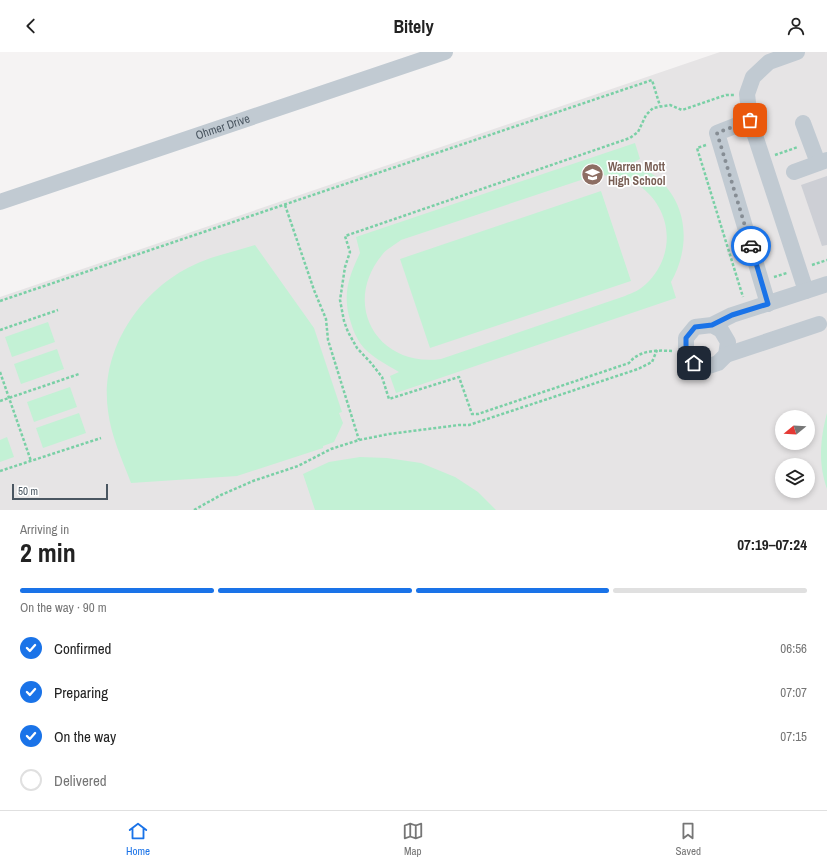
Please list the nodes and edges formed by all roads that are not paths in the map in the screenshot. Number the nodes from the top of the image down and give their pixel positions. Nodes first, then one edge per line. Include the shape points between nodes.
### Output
1 (445, 52) edge
2 (797, 52) edge
3 (750, 120) junction
4 (803, 123) dead end
5 (822, 162) edge
6 (794, 172) dead end
7 (0, 202) edge
8 (827, 284) edge
9 (806, 291) junction
10 (768, 304) junction
11 (819, 324) dead end
12 (712, 325) junction
13 (726, 355) junction

1 - 7 street, Ohmer Drive
2 - 3 street via 769,62 753,77 747,94
3 - 9 street
3 - 10 street via 717,133
4 - 5 street via 810,142
5 - 6 street
8 - 9 street
9 - 10 street
10 - 12 street via 732,315
11 - 13 street
12 - 13 street via 721,330 728,342
12 - 13 street via 695,327 686,338 686,352 694,363 706,367 718,364

